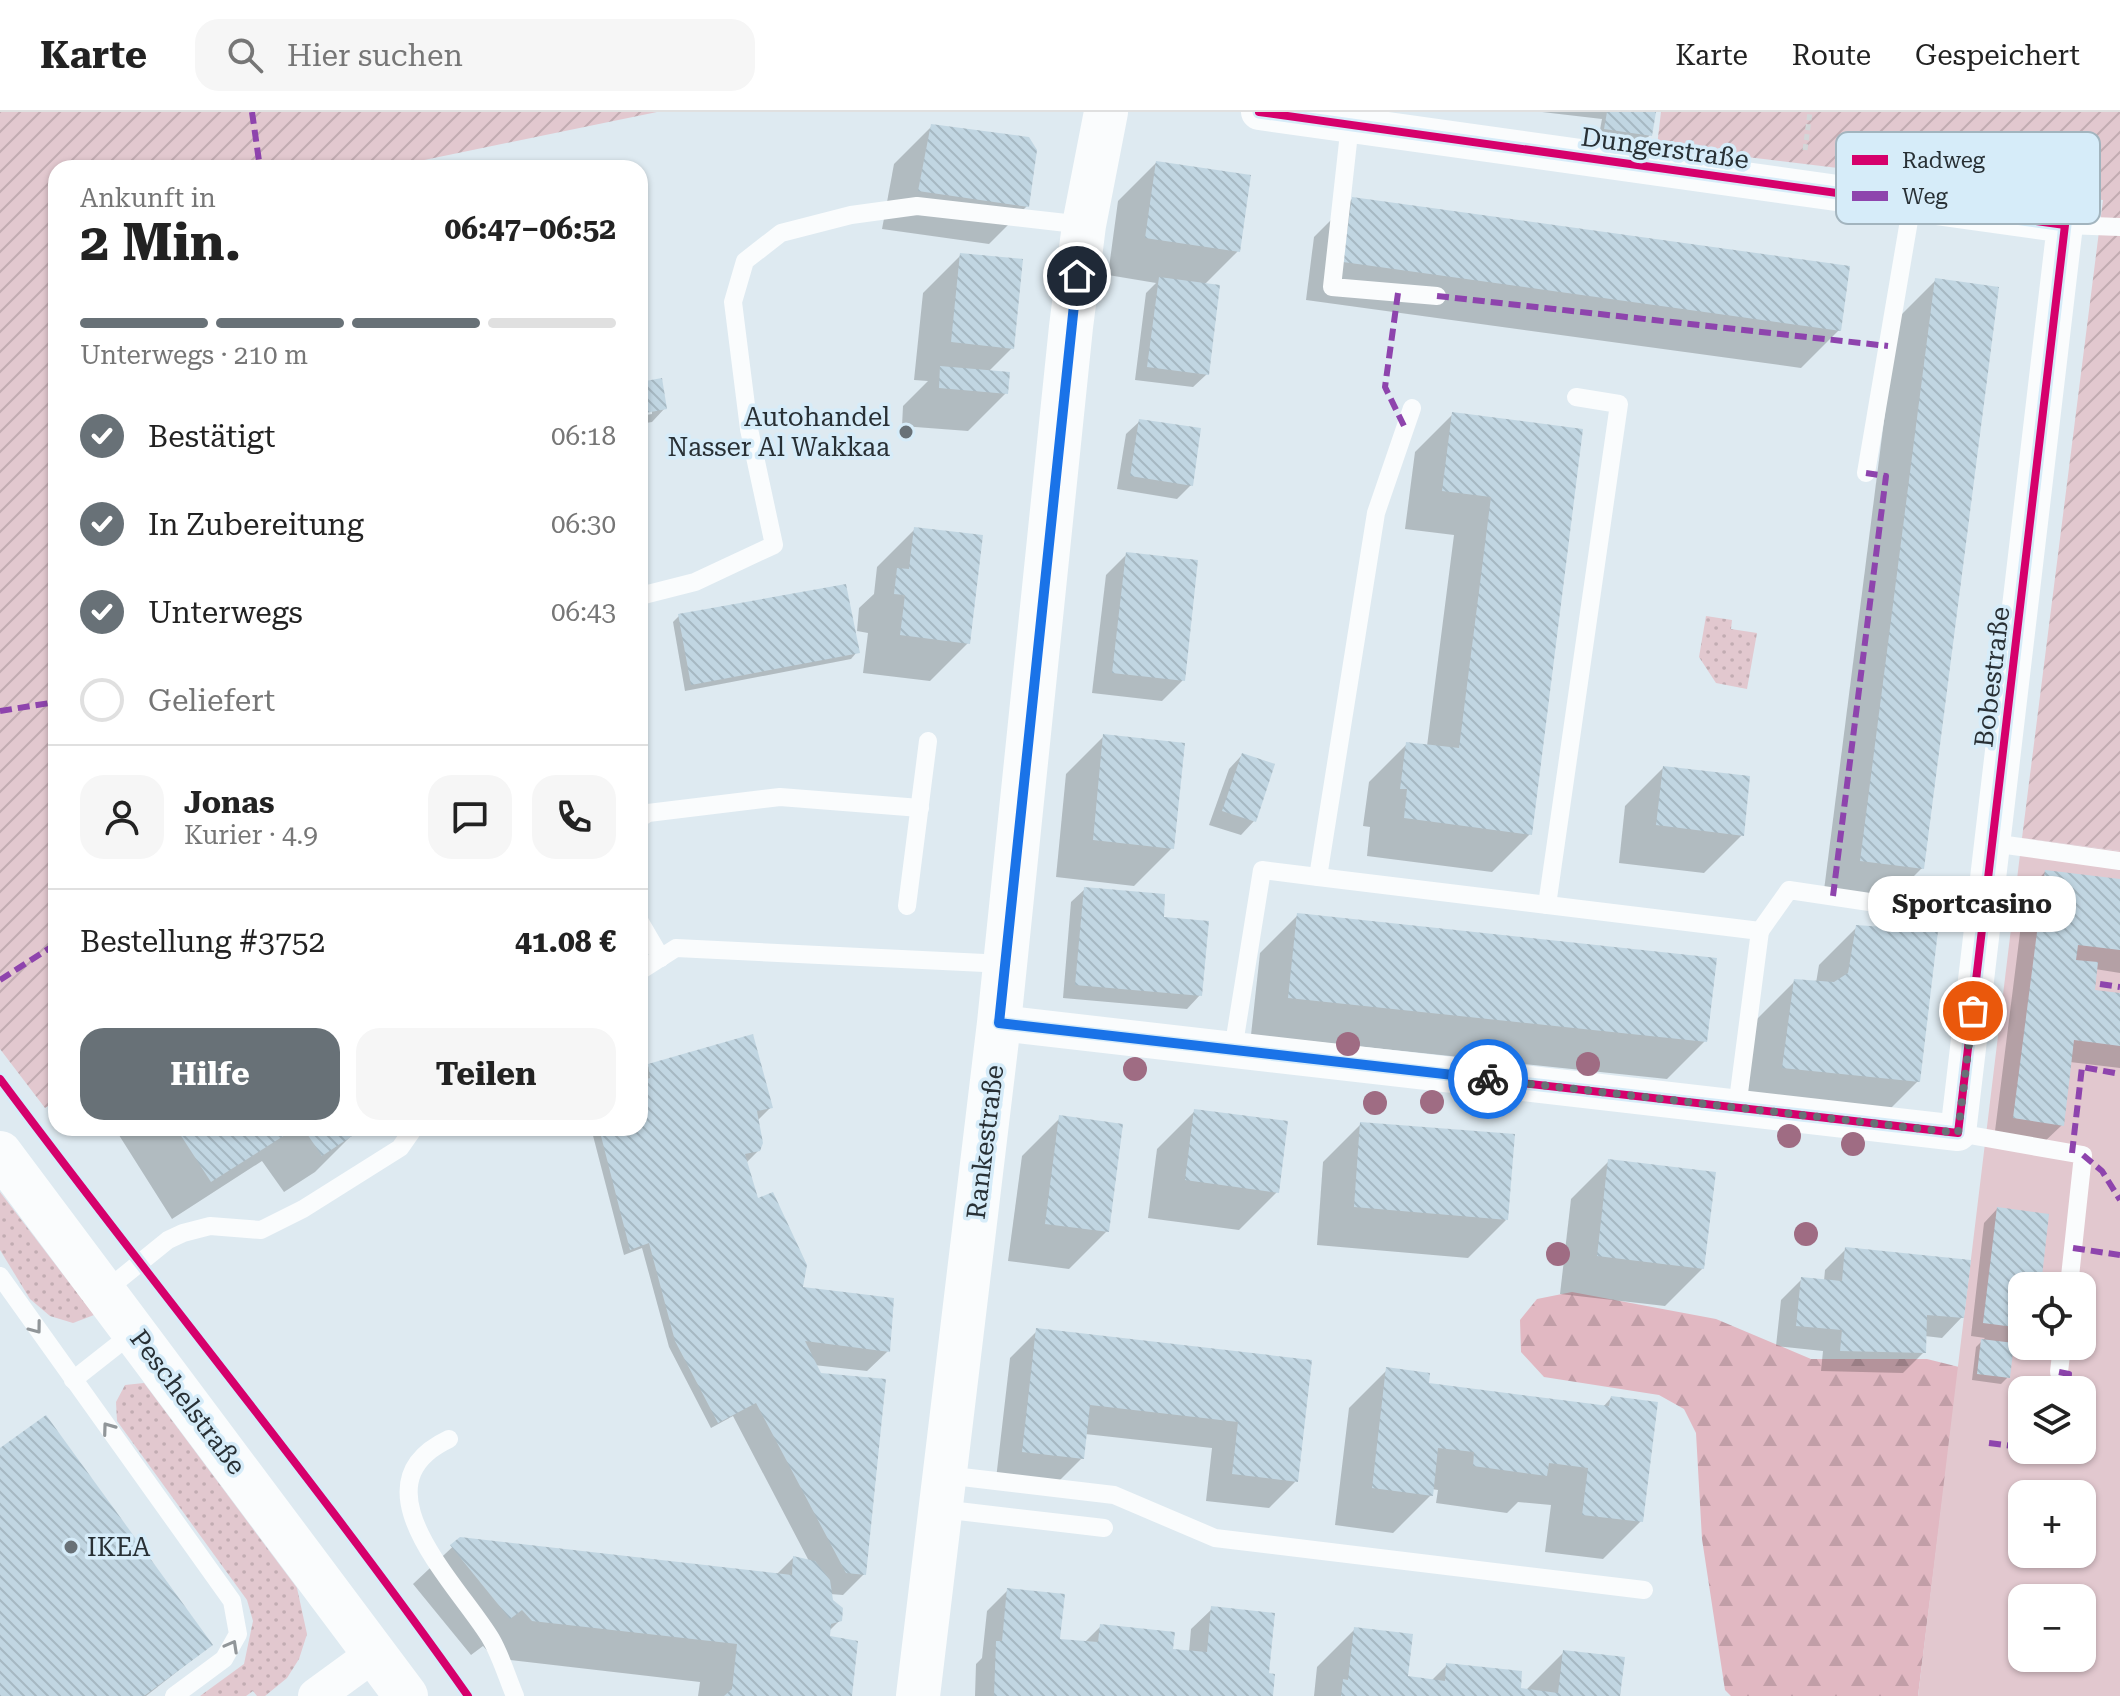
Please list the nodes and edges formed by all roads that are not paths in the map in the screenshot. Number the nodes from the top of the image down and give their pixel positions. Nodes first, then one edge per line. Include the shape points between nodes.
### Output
1 (1106, 112) edge
2 (1259, 112) edge
3 (1350, 124) junction
4 (1836, 192) edge
5 (1908, 224) edge
6 (2058, 224) edge
7 (1084, 225) junction
8 (2065, 225) junction
9 (2120, 227) edge
10 (1437, 296) dead end
11 (1576, 397) dead end
12 (1412, 408) dead end
13 (1866, 473) dead end
14 (648, 594) edge
15 (928, 741) dead end
16 (920, 808) junction
17 (648, 813) edge
18 (1992, 843) junction
19 (2120, 861) edge
20 (1318, 877) junction
21 (1547, 905) junction
22 (907, 906) dead end
23 (1983, 919) junction
24 (1760, 931) junction
25 (648, 936) edge
26 (661, 958) junction
27 (1005, 964) junction
28 (648, 966) edge
29 (999, 1023) junction
30 (1233, 1050) junction
31 (1737, 1108) junction
32 (1958, 1133) junction
33 (408, 1136) edge
34 (0, 1153) edge
35 (2070, 1272) edge
36 (0, 1276) edge
37 (105, 1291) junction
38 (135, 1331) junction
39 (2060, 1360) edge
40 (2059, 1372) dead end
41 (73, 1380) junction
42 (449, 1439) dead end
43 (943, 1492) junction
44 (1104, 1528) dead end
45 (1644, 1590) dead end
46 (375, 1653) junction
47 (174, 1696) edge
48 (316, 1696) edge
49 (406, 1696) edge
50 (515, 1696) edge
51 (918, 1696) edge

1 - 7 street, Rankestraße
2 - 3 street, Dungerstraße
3 - 4 street, Dungerstraße
3 - 10 lane via 1332,287
5 - 13 lane
6 - 8 street, Dungerstraße
7 - 14 lane via 917,206 851,215 781,233 745,261 733,302 749,429 774,545 695,582
7 - 27 street, Rankestraße
8 - 9 lane
8 - 18 street, Bobestraße
11 - 21 lane via 1619,404
12 - 20 lane via 1376,513
15 - 16 lane
16 - 17 lane via 780,797
16 - 22 lane
18 - 19 lane
18 - 23 street, Bobestraße
20 - 21 lane
20 - 30 lane via 1262,870
21 - 24 lane
23 - 24 lane via 1789,890
23 - 32 street, Bobestraße
24 - 31 lane
25 - 26 lane
26 - 27 lane via 676,948
26 - 28 lane
27 - 29 street, Rankestraße
29 - 30 street
29 - 43 street, Rankestraße
30 - 31 street
31 - 32 street
32 - 35 lane via 2083,1155
33 - 37 lane via 400,1148 303,1209 261,1230 210,1226 183,1233
34 - 37 street, Peschelstraße
36 -> 41 lane
37 - 38 street, Peschelstraße
38 - 41 lane
38 - 46 street, Peschelstraße
39 - 40 lane
47 -> 41 lane via 224,1659 238,1634 232,1601
42 - 50 lane via 416,1462 406,1505 416,1529 492,1641
43 - 44 lane
43 - 45 lane via 1114,1495 1215,1538
43 - 51 street, Rankestraße
46 - 48 street
46 - 49 street, Peschelstraße

